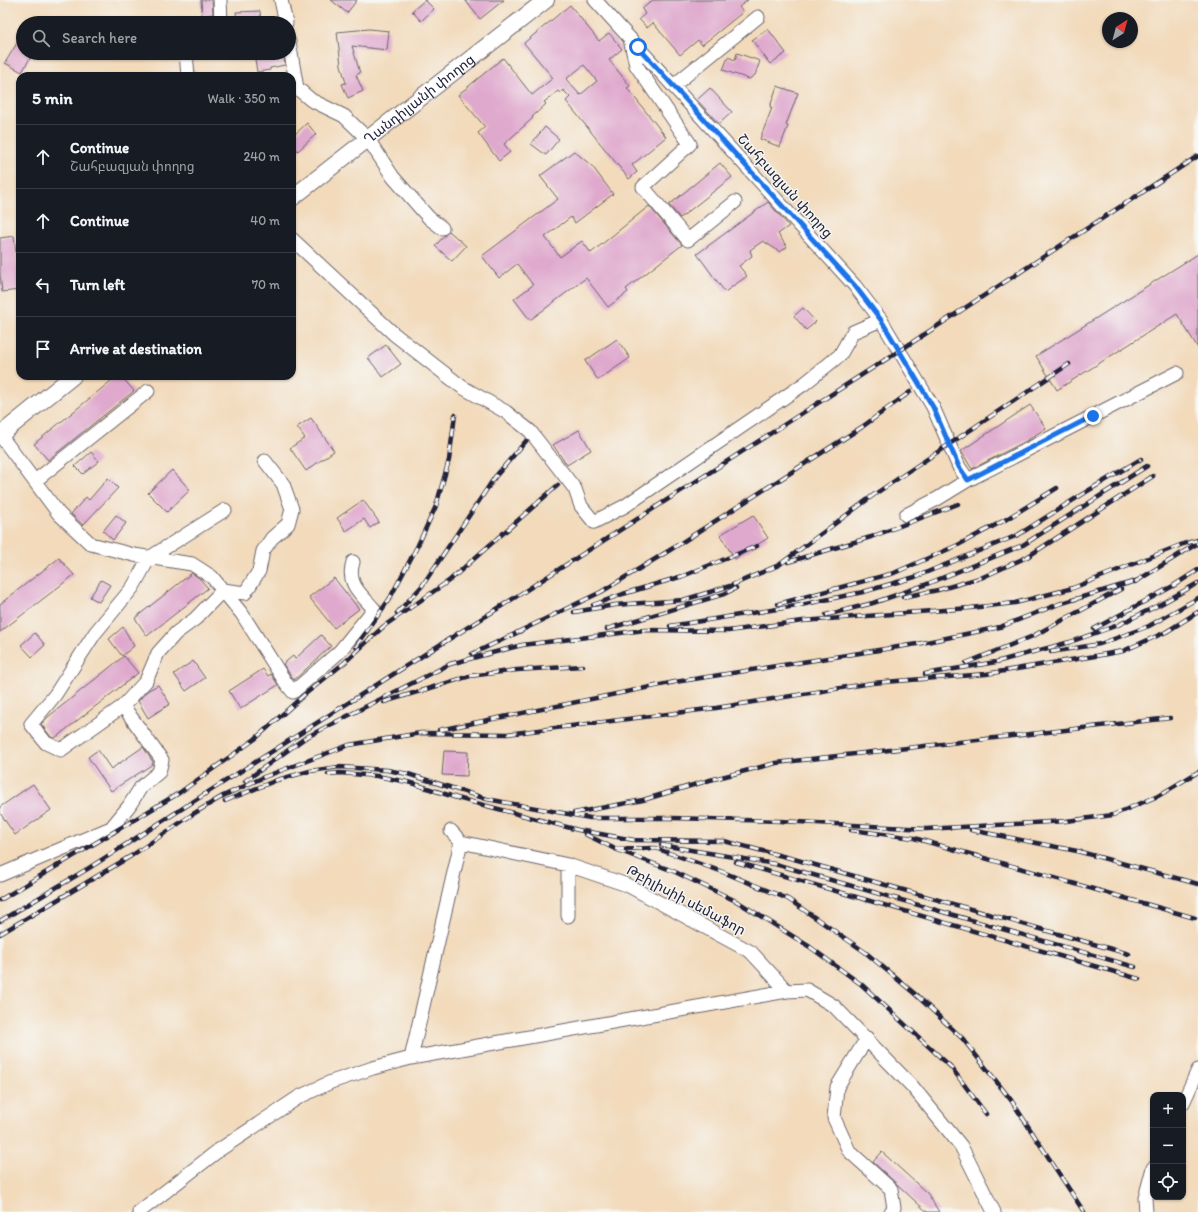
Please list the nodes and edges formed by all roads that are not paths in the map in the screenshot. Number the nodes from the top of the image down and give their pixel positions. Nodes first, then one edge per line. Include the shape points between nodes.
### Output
1 (220, 0) edge
2 (281, 0) edge
3 (546, 0) edge
4 (595, 0) edge
5 (221, 16) edge
6 (284, 16) edge
7 (758, 17) dead end
8 (629, 38) junction
9 (187, 60) edge
10 (293, 60) edge
11 (188, 72) edge
12 (295, 72) edge
13 (296, 78) edge
14 (673, 86) junction
15 (368, 139) junction
16 (296, 195) edge
17 (735, 202) dead end
18 (442, 228) dead end
19 (296, 243) edge
20 (881, 320) junction
21 (1177, 373) dead end
22 (67, 380) edge
23 (148, 391) dead end
24 (0, 435) edge
25 (265, 461) dead end
26 (968, 480) junction
27 (35, 481) junction
28 (225, 510) dead end
29 (906, 515) dead end
30 (149, 558) junction
31 (353, 562) dead end
32 (223, 590) junction
33 (123, 706) junction
34 (451, 831) dead end
35 (461, 842) junction
36 (568, 866) junction
37 (0, 875) edge
38 (568, 916) dead end
39 (787, 991) junction
40 (867, 1038) junction
41 (411, 1058) junction
42 (1198, 1070) edge
43 (1186, 1096) edge
44 (1150, 1179) edge
45 (138, 1212) edge
46 (891, 1212) edge
47 (994, 1212) edge
48 (1146, 1212) edge

1 - 5 street
2 - 6 street
3 - 15 main road, Ղանդիլյանի փողոց
4 - 8 street, Շահբազյան փողոց
7 - 14 street
8 - 14 street, Շահբազյան փողոց
8 - 17 street via 636,65 690,144 643,187 688,240
9 - 11 street
10 - 12 street
13 - 15 street via 298,88 311,100 344,116
14 - 20 street, Շահբազյան փողոց via 855,286
15 - 16 main road, Ղանդիլյանի փողոց
15 - 18 street via 393,177 429,218
19 - 20 street via 394,334 462,387 506,412 530,432 575,489 581,506 594,522 625,506 804,384 840,355 853,332
20 - 26 street, Շահբազյան փողոց via 933,407 959,467
21 - 26 street
22 - 24 main road
23 - 27 street
24 - 27 street
25 - 32 street via 283,484 290,503 292,509 288,524 272,538 264,551 259,571 246,593
26 - 29 street
27 - 30 street via 59,514 91,544
28 - 30 street
30 - 32 street via 192,564 212,577
30 - 33 street via 133,587 95,633 56,695 31,724 46,743 61,750
31 - 32 street via 350,571 354,585 374,608 339,652 293,692 242,614
32 - 33 street via 158,652 146,681
33 - 37 street via 162,760 159,772 141,787 111,828
34 - 35 street
35 - 36 street, Թբիլիսիի սեմաֆոր
35 - 41 street
36 - 38 street
36 - 39 street, Թբիլիսիի սեմաֆոր via 627,885 751,952
39 - 40 street via 807,990 834,1006
39 - 41 street
40 - 46 street via 836,1087 834,1118 849,1151 891,1189 894,1208
40 - 47 street via 912,1086 961,1146
41 - 45 street via 338,1080 299,1097 219,1150
42 - 43 street
44 - 48 street via 1145,1198

